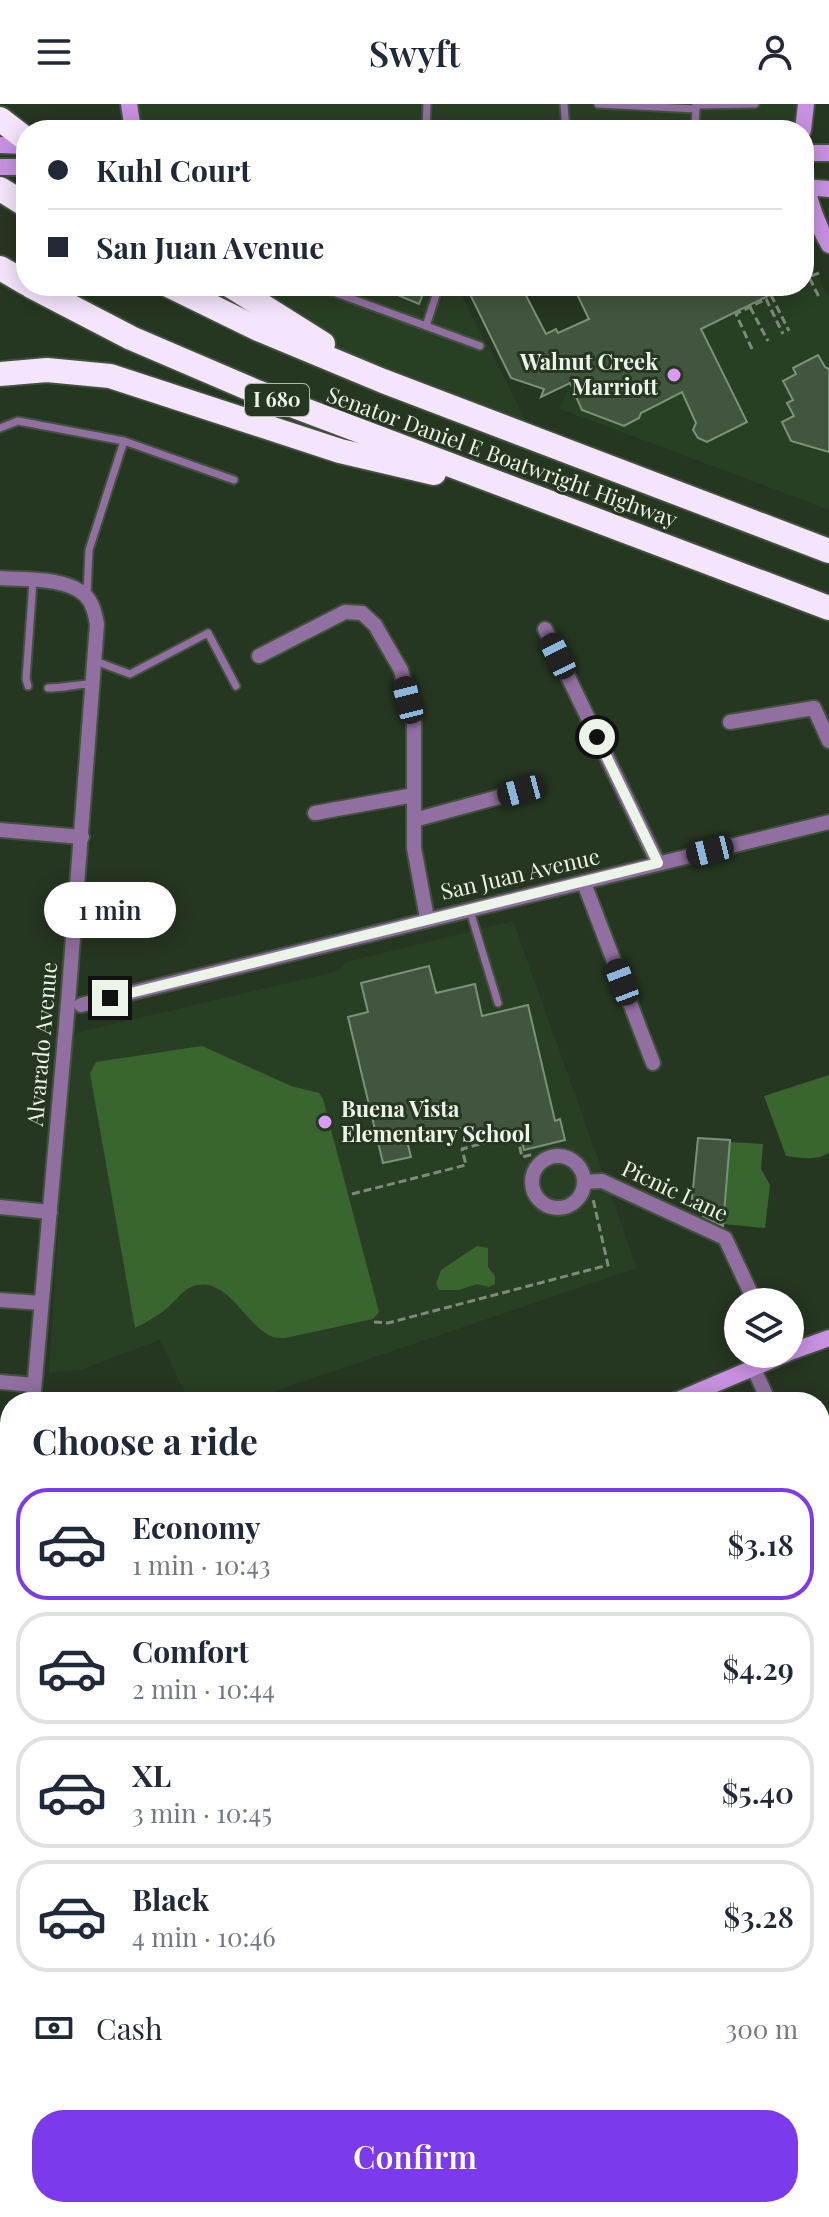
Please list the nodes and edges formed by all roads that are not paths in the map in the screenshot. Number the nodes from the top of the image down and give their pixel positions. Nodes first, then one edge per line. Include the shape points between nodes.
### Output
1 (598, 104) edge
2 (755, 104) edge
3 (730, 105) edge
4 (696, 106) edge
5 (0, 119) edge
6 (16, 131) edge
7 (814, 211) edge
8 (829, 245) edge
9 (49, 296) edge
10 (191, 296) edge
11 (247, 296) edge
12 (344, 296) edge
13 (436, 296) edge
14 (426, 326) junction
15 (480, 346) dead end
16 (0, 374) edge
17 (383, 381) junction
18 (0, 428) edge
19 (124, 441) junction
20 (234, 480) dead end
21 (530, 495) junction
22 (829, 551) edge
23 (0, 578) edge
24 (33, 581) junction
25 (87, 596) junction
26 (829, 608) edge
27 (545, 629) dead end
28 (259, 656) dead end
29 (95, 661) junction
30 (93, 684) junction
31 (28, 686) dead end
32 (236, 686) dead end
33 (48, 688) dead end
34 (730, 722) dead end
35 (829, 741) edge
36 (521, 791) dead end
37 (414, 795) junction
38 (315, 813) dead end
39 (414, 820) junction
40 (829, 822) edge
41 (0, 830) edge
42 (82, 837) junction
43 (658, 863) junction
44 (584, 883) junction
45 (469, 909) junction
46 (427, 918) junction
47 (498, 1003) dead end
48 (81, 1005) dead end
49 (653, 1063) dead end
50 (584, 1182) dead end
51 (0, 1207) edge
52 (50, 1212) junction
53 (748, 1288) edge
54 (0, 1300) edge
55 (41, 1303) junction
56 (829, 1338) edge
57 (804, 1347) edge
58 (751, 1368) edge
59 (753, 1368) edge
60 (0, 1382) edge
61 (34, 1385) junction
62 (34, 1392) edge
63 (696, 1392) edge
64 (764, 1392) edge

1 - 4 lane
2 - 3 lane
3 - 4 lane
5 - 6 highway
7 - 8 street
9 - 21 highway, Senator Daniel E Boatwright Highway / I 680 via 195,367
10 - 17 highway, Senator Daniel E Boatwright Highway / I 680
11 - 17 highway
12 - 14 lane
13 - 14 lane
14 - 15 lane
16 - 21 highway via 47,370 110,376 340,451
17 - 22 highway, Senator Daniel E Boatwright Highway / I 680
18 - 19 lane via 18,421
19 - 20 lane
19 - 25 lane via 89,550
21 - 26 highway, Senator Daniel E Boatwright Highway / I 680
23 - 24 street
24 - 25 street via 62,584
24 - 31 lane
25 - 29 street, Alvarado Avenue via 97,624
27 - 43 street
28 - 37 street via 345,612 362,613 401,670 414,724
29 - 30 street, Alvarado Avenue
29 - 32 lane via 130,674 208,633
30 - 33 lane
30 - 42 street, Alvarado Avenue
34 - 35 street via 814,708
36 - 39 street
37 - 38 street
37 - 39 street
39 - 46 street
40 - 43 street, San Juan Avenue
41 - 42 street
42 - 52 street, Alvarado Avenue
43 - 44 street, San Juan Avenue
44 - 45 street, San Juan Avenue
44 - 49 street
45 - 46 street, San Juan Avenue
45 - 47 lane
46 - 48 street, San Juan Avenue
50 - 53 street, Picnic Lane via 602,1181 725,1238
51 - 52 street
52 - 55 street, Alvarado Avenue
54 - 55 street
55 - 61 street, Alvarado Avenue
56 - 57 street
58 - 63 street
59 - 64 street
60 - 61 street
61 - 62 street, Alvarado Avenue

